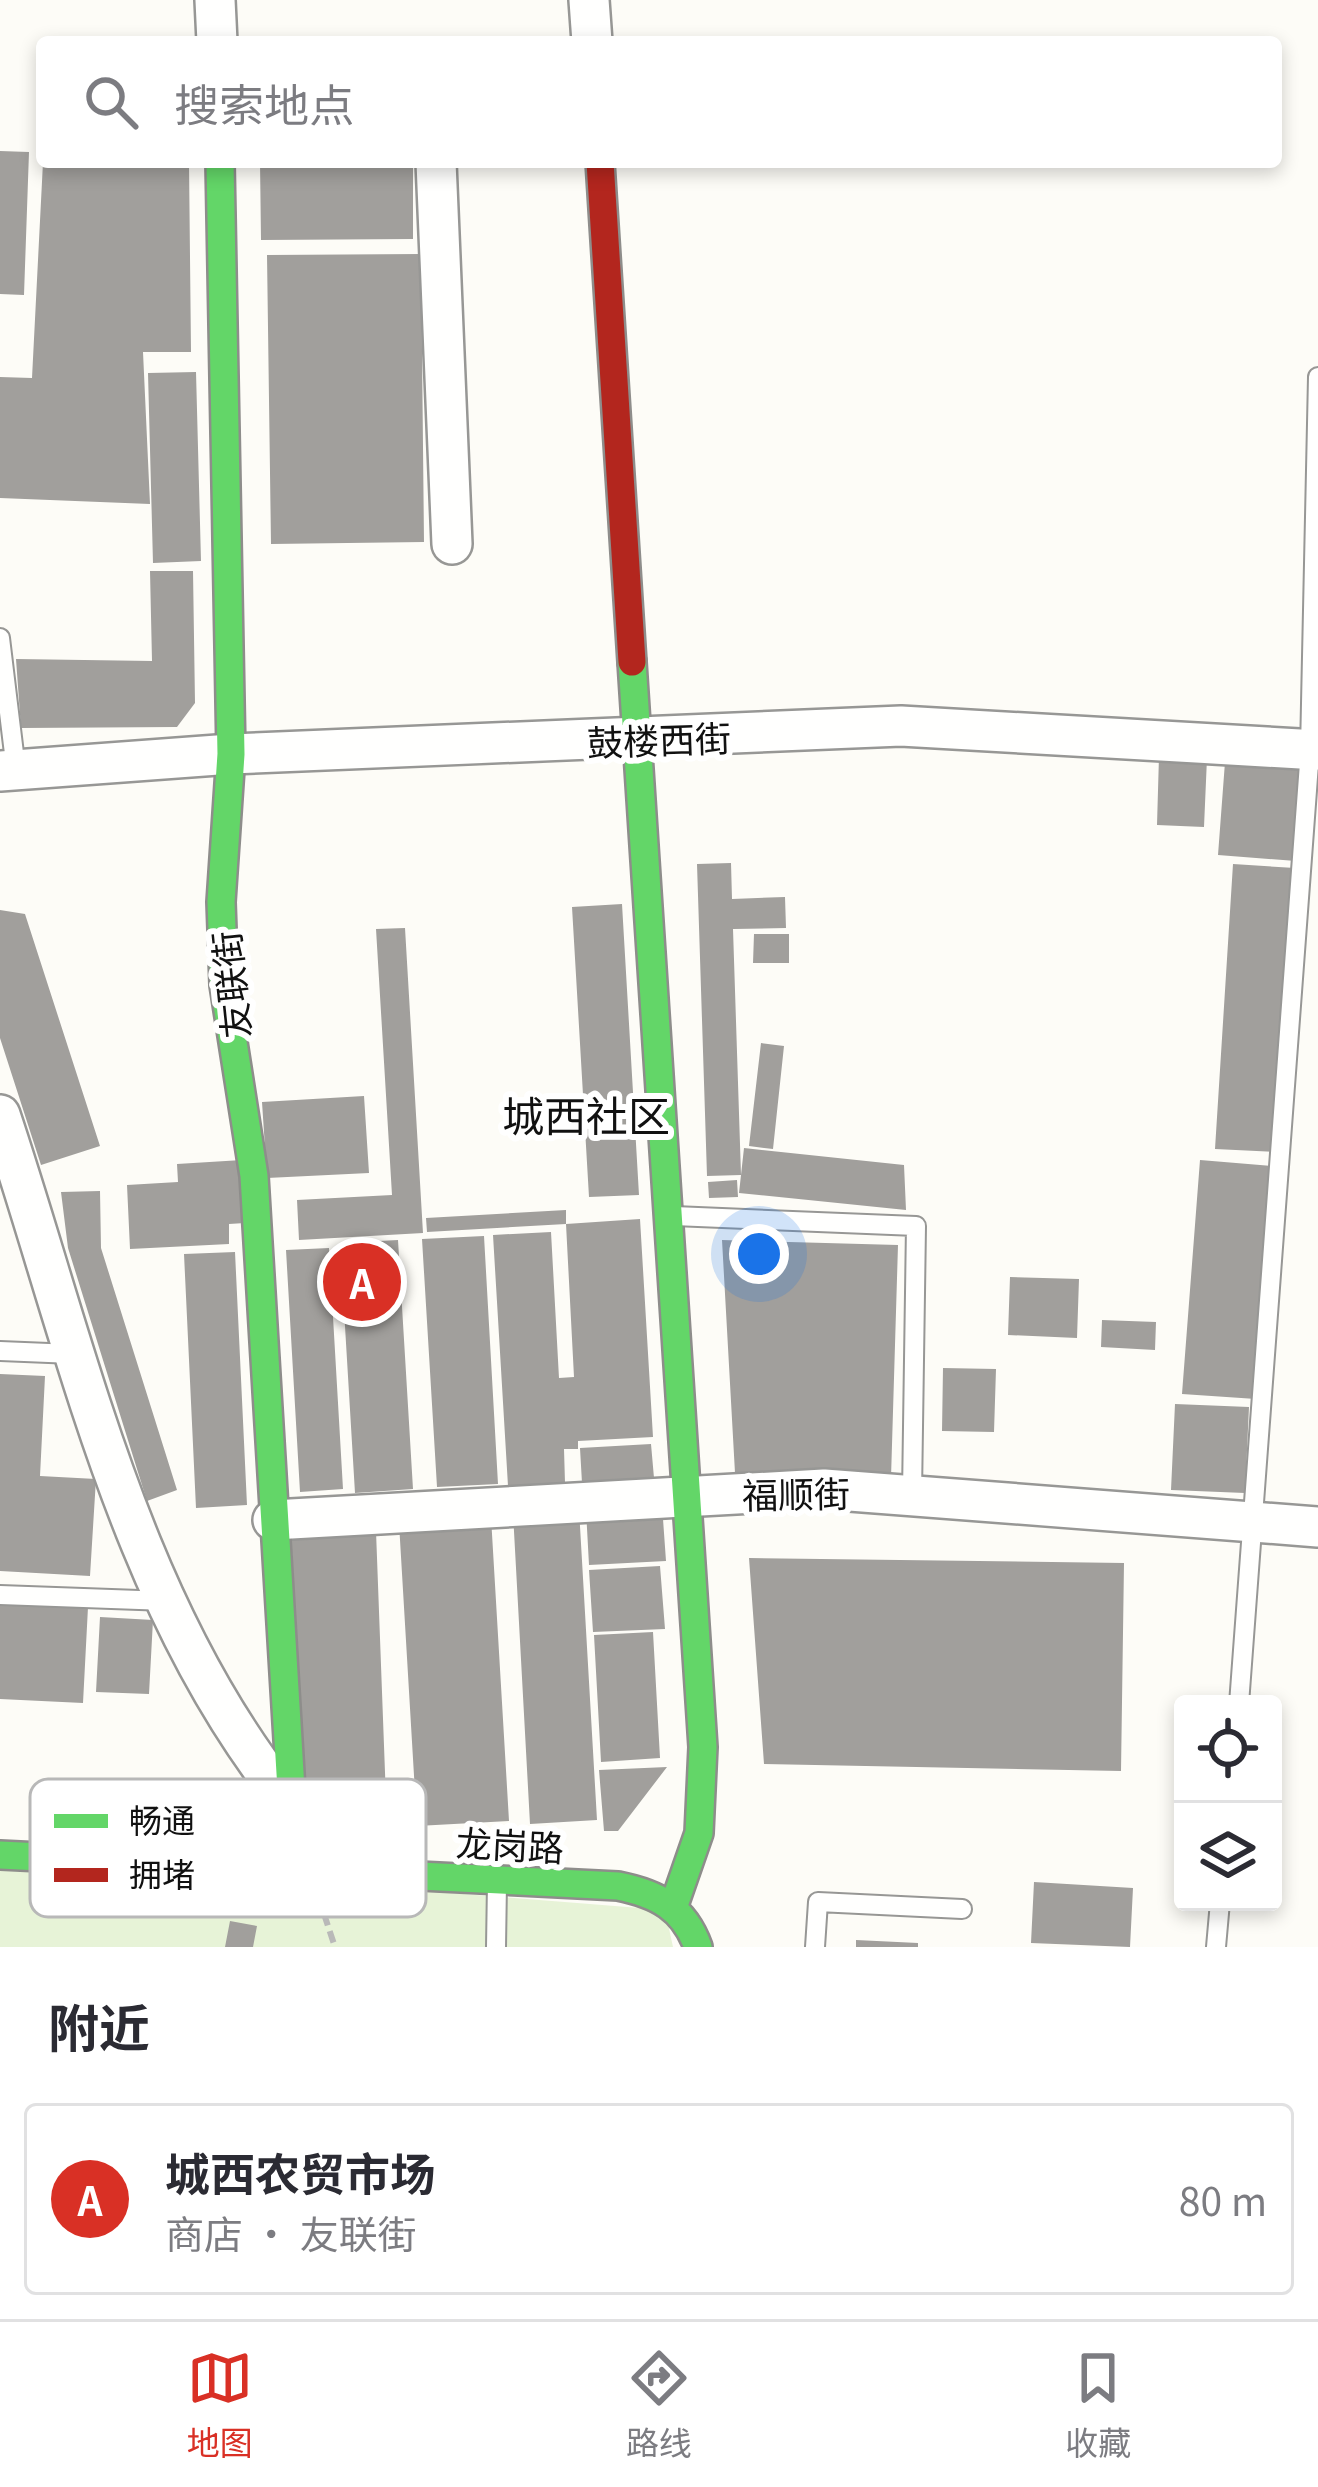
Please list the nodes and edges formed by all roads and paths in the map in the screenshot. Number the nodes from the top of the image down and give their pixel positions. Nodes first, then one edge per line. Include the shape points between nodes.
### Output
1 (215, 0) edge
2 (589, 0) edge
3 (217, 36) edge
4 (592, 36) edge
5 (220, 168) edge
6 (436, 168) edge
7 (600, 168) edge
8 (1318, 377) edge
9 (452, 544) dead end
10 (0, 638) edge
11 (638, 739) junction
12 (1314, 750) edge
13 (231, 754) junction
14 (8, 771) edge
15 (2, 1125) edge
16 (669, 1216) junction
17 (0, 1351) edge
18 (74, 1354) junction
19 (912, 1493) junction
20 (687, 1494) junction
21 (273, 1520) junction
22 (1256, 1521) junction
23 (1318, 1527) edge
24 (0, 1595) edge
25 (167, 1601) junction
26 (1240, 1695) edge
27 (273, 1779) edge
28 (290, 1779) edge
29 (0, 1855) edge
30 (30, 1856) edge
31 (426, 1874) edge
32 (497, 1878) junction
33 (674, 1905) junction
34 (962, 1909) dead end
35 (1219, 1911) edge
36 (496, 1947) edge
37 (698, 1947) edge
38 (815, 1947) edge
39 (1216, 1947) edge

1 - 3 street
2 - 4 street
5 - 13 street, 友联街
6 - 9 street
7 - 11 street
8 - 12 lane
10 - 14 lane
11 - 12 street, 鼓楼西街 via 902,726
11 - 13 street, 鼓楼西街
11 - 16 street
12 - 22 lane
13 - 14 street, 鼓楼西街
13 - 21 street, 友联街 via 224,985 254,1176
15 - 18 street
16 - 19 lane via 916,1226
16 - 20 street
17 - 18 lane
18 - 25 street
19 - 20 street, 福顺街
19 - 22 street, 福顺街
20 - 21 street, 福顺街
20 - 33 street via 704,1747 694,1856
21 - 28 street, 友联街
22 - 23 street, 福顺街
22 - 26 lane
24 - 25 lane
25 - 27 street
29 - 30 street, 龙岗路
31 - 32 street, 龙岗路
32 - 33 street, 龙岗路 via 645,1890
32 - 36 lane
33 - 37 street
34 - 38 lane via 818,1902
35 - 39 lane

